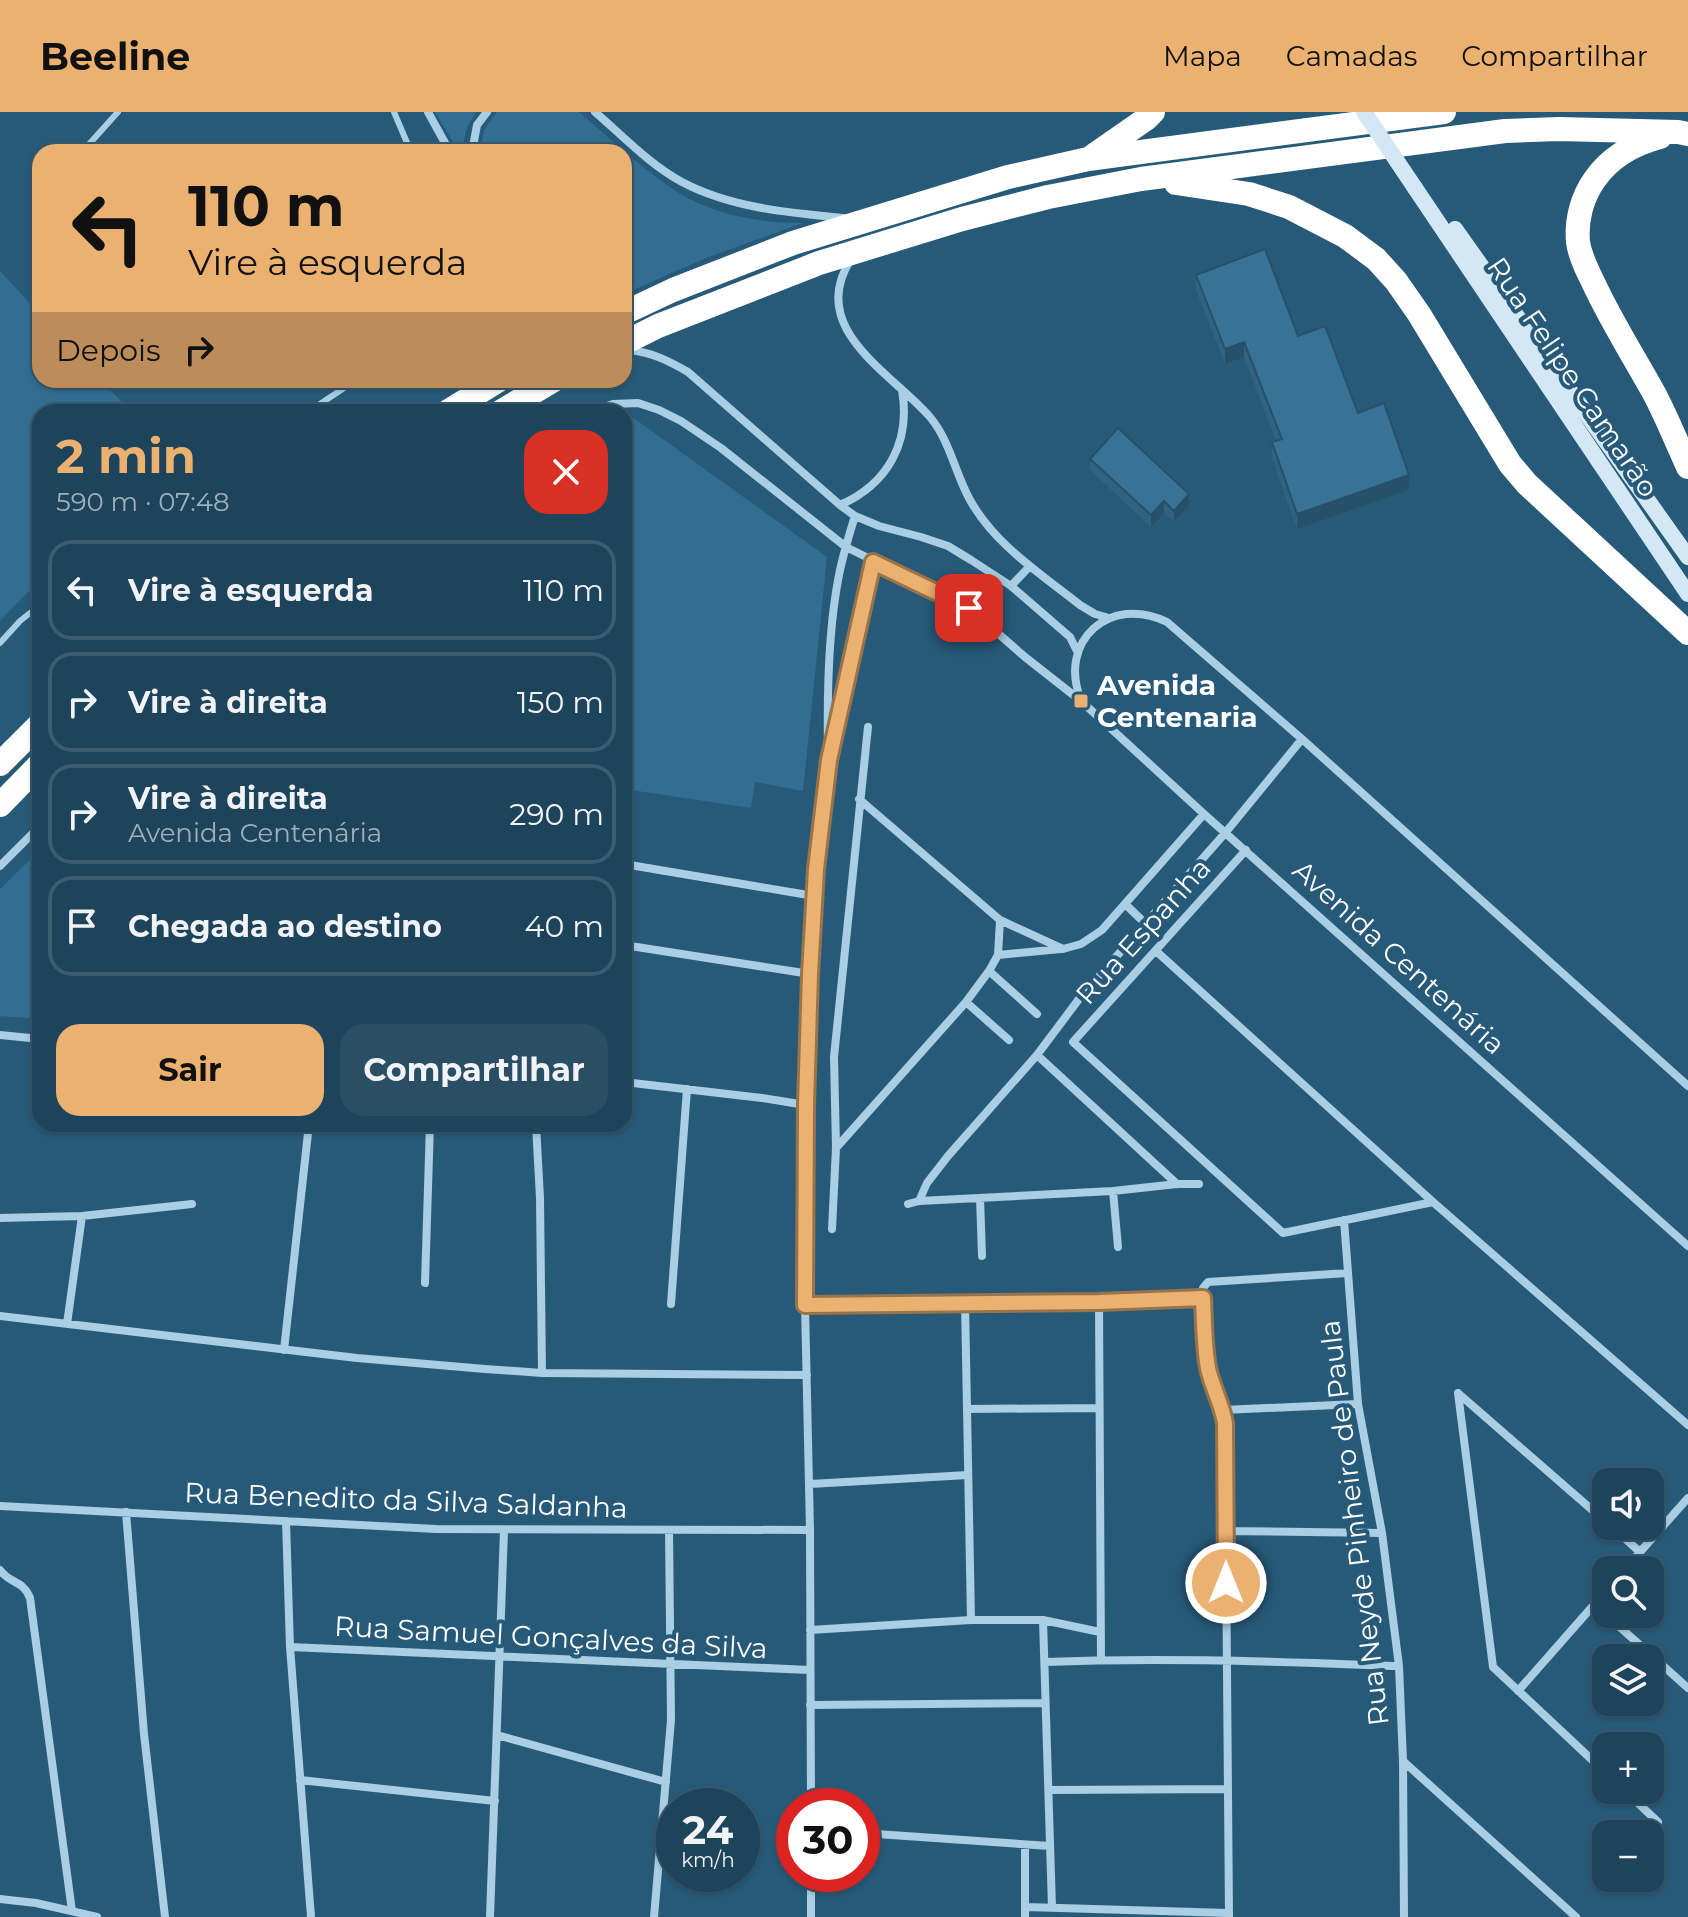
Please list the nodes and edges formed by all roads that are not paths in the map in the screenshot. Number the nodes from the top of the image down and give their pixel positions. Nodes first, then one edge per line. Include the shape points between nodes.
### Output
1 (118, 112) edge
2 (394, 112) edge
3 (428, 112) edge
4 (487, 112) edge
5 (595, 112) edge
6 (1153, 112) edge
7 (1364, 112) edge
8 (1376, 112) edge
9 (1444, 112) edge
10 (1683, 133) edge
11 (89, 144) edge
12 (408, 144) edge
13 (446, 144) edge
14 (473, 144) edge
15 (1088, 159) junction
16 (1141, 179) junction
17 (1419, 186) junction
18 (865, 220) junction
19 (856, 251) junction
20 (632, 309) edge
21 (632, 341) edge
22 (632, 348) edge
23 (344, 388) edge
24 (486, 388) edge
25 (540, 388) edge
26 (902, 390) junction
27 (320, 404) edge
28 (460, 404) edge
29 (514, 404) edge
30 (613, 404) edge
31 (1688, 467) edge
32 (840, 505) junction
33 (855, 516) junction
34 (846, 547) junction
35 (1688, 557) edge
36 (873, 562) junction
37 (1030, 566) junction
38 (1011, 586) junction
39 (1688, 594) edge
40 (32, 611) edge
41 (1110, 618) junction
42 (1688, 633) edge
43 (0, 643) edge
44 (1078, 653) junction
45 (1081, 701) junction
46 (868, 727) dead end
47 (32, 732) edge
48 (1302, 739) junction
49 (829, 760) junction
50 (0, 764) edge
51 (32, 772) edge
52 (859, 799) junction
53 (0, 805) edge
54 (1204, 814) junction
55 (1226, 832) junction
56 (32, 834) edge
57 (1246, 850) junction
58 (632, 865) edge
59 (0, 866) edge
60 (814, 896) junction
61 (1125, 904) junction
62 (1000, 920) junction
63 (1146, 924) junction
64 (632, 946) edge
65 (1063, 949) junction
66 (1156, 951) junction
67 (998, 955) junction
68 (989, 971) junction
69 (810, 974) junction
70 (966, 1002) junction
71 (1037, 1014) dead end
72 (0, 1035) edge
73 (32, 1038) edge
74 (1009, 1040) dead end
75 (1037, 1055) junction
76 (632, 1083) edge
77 (1688, 1086) edge
78 (687, 1089) junction
79 (806, 1105) junction
80 (308, 1132) edge
81 (430, 1132) edge
82 (536, 1132) edge
83 (836, 1148) junction
84 (1177, 1184) junction
85 (1199, 1184) dead end
86 (1113, 1191) junction
87 (980, 1198) junction
88 (919, 1201) junction
89 (1433, 1202) junction
90 (192, 1204) dead end
91 (908, 1204) dead end
92 (82, 1216) junction
93 (0, 1218) edge
94 (1344, 1220) junction
95 (832, 1229) dead end
96 (1688, 1246) edge
97 (1118, 1247) dead end
98 (982, 1256) dead end
99 (1348, 1273) junction
100 (425, 1283) dead end
101 (1203, 1298) junction
102 (1099, 1302) junction
103 (965, 1303) junction
104 (671, 1304) dead end
105 (805, 1305) junction
106 (0, 1316) edge
107 (67, 1324) junction
108 (284, 1350) junction
109 (542, 1373) junction
110 (807, 1375) junction
111 (1358, 1404) junction
112 (1099, 1408) junction
113 (967, 1409) junction
114 (1223, 1410) junction
115 (1688, 1425) edge
116 (968, 1475) junction
117 (810, 1484) junction
118 (1687, 1500) edge
119 (0, 1506) edge
120 (1592, 1510) edge
121 (126, 1512) junction
122 (286, 1521) junction
123 (504, 1530) junction
124 (669, 1530) junction
125 (810, 1530) junction
126 (1227, 1531) junction
127 (1382, 1533) junction
128 (1627, 1540) edge
129 (1640, 1552) junction
130 (1636, 1556) edge
131 (0, 1570) edge
132 (1592, 1606) edge
133 (971, 1620) junction
134 (1043, 1620) junction
135 (1621, 1628) edge
136 (810, 1630) junction
137 (1100, 1632) junction
138 (290, 1647) junction
139 (500, 1656) junction
140 (1101, 1660) junction
141 (1226, 1661) junction
142 (1045, 1662) junction
143 (670, 1664) junction
144 (1399, 1666) junction
145 (810, 1670) junction
146 (1688, 1688) edge
147 (1518, 1691) junction
148 (1045, 1703) junction
149 (810, 1705) junction
150 (497, 1735) junction
151 (1592, 1760) edge
152 (1403, 1761) junction
153 (300, 1780) junction
154 (666, 1782) junction
155 (811, 1788) edge
156 (1227, 1789) junction
157 (1049, 1790) junction
158 (495, 1801) junction
159 (1639, 1804) edge
160 (1656, 1820) edge
161 (880, 1834) edge
162 (1025, 1846) junction
163 (1050, 1846) junction
164 (811, 1892) edge
165 (0, 1899) edge
166 (1026, 1907) junction
167 (1052, 1907) junction
168 (72, 1911) junction
169 (1228, 1915) edge
170 (97, 1917) edge
171 (165, 1917) edge
172 (311, 1917) edge
173 (490, 1917) edge
174 (654, 1917) edge
175 (811, 1917) edge
176 (1025, 1917) edge
177 (1404, 1917) edge
178 (1576, 1917) edge

1 - 11 lane
2 - 12 lane
3 - 13 street
4 - 14 street via 477,125
5 - 18 street via 658,166 707,192 798,214
6 - 15 highway
7 - 17 main road, bridge
8 - 17 main road
9 - 15 highway
10 - 16 highway via 1505,131
10 - 31 highway via 1643,141 1598,174 1579,219 1578,244 1606,310
15 - 18 highway
16 - 19 highway via 1048,197
16 - 42 highway via 1249,194 1289,207 1376,259 1419,314 1510,464
17 - 35 main road, Rua Felipe Camarão
17 - 39 main road, Rua Felipe Camarão
18 - 20 highway via 793,243
19 - 21 highway via 720,301
19 - 26 street via 841,273 839,314 858,347
22 - 32 street via 688,372
23 - 27 lane
24 - 28 highway
25 - 29 highway
26 - 32 street via 900,442 890,462 867,490
26 - 37 street via 943,437 981,518
30 - 34 street, Avenida Centenária via 638,403 670,415 721,448
32 - 33 street
33 - 34 street
33 - 38 street via 948,546
34 - 36 street, Avenida Centenária
34 - 49 street via 836,592 827,694
36 - 45 street, Avenida Centenária via 969,608
36 - 49 street
37 - 38 street
37 - 41 street via 1080,605
38 - 44 street via 1070,637
40 - 43 lane
41 - 44 street via 1090,632
41 - 48 street via 1133,612 1167,622
44 - 45 street via 1075,677
45 - 54 street, Avenida Centenária
46 - 52 street
47 - 50 highway
48 - 55 street
48 - 77 street
49 - 60 street
51 - 53 highway
52 - 62 street
52 - 83 street via 834,1057
54 - 55 street, Avenida Centenária
54 - 61 street
55 - 57 street, Avenida Centenária
55 - 63 street
56 - 59 street
57 - 66 street, Rua Espanha
57 - 96 street, Avenida Centenária
58 - 60 street
60 - 69 street
61 - 63 street
61 - 65 street via 1102,930
62 - 65 street
62 - 67 street
63 - 75 street
64 - 69 street
65 - 67 street
66 - 89 street
66 - 94 street, Rua Espanha via 1073,1042 1283,1233
67 - 68 street
68 - 70 street
68 - 71 street
69 - 79 street
70 - 74 street
70 - 83 street
72 - 73 street
75 - 84 street
75 - 88 street via 948,1156
76 - 78 street
78 - 79 street
78 - 104 street
79 - 105 street
80 - 108 street
81 - 100 street
82 - 109 street
83 - 95 street
84 - 85 street
84 - 86 street
86 - 87 street
86 - 97 street
87 - 88 street
87 - 98 street
88 - 91 street
89 - 94 street
89 - 115 street
90 - 92 street
92 - 93 street
92 - 107 street
94 - 99 street, Rua Neyde Pinheiro de Paula
99 - 101 street via 1208,1282
99 - 111 street, Rua Neyde Pinheiro de Paula
101 - 102 street
101 - 114 street via 1207,1364
102 - 103 street
102 - 112 street
103 - 105 street
103 - 113 street
105 - 110 street
106 - 107 street
107 - 108 street
108 - 109 street
109 - 110 street
110 - 117 street
111 - 114 street
111 - 127 street, Rua Neyde Pinheiro de Paula
112 - 113 street
112 - 137 street
113 - 116 street
114 - 126 street
116 - 117 street
116 - 133 street
117 - 125 street
118 - 129 street
119 - 121 street, Rua Benedito da Silva Saldanha
120 - 147 street via 1458,1393 1493,1667
121 - 122 street, Rua Benedito da Silva Saldanha
121 - 171 street
122 - 123 street, Rua Benedito da Silva Saldanha
122 - 138 street
123 - 124 street, Rua Benedito da Silva Saldanha
123 - 139 street
124 - 125 street, Rua Benedito da Silva Saldanha
124 - 143 street
125 - 136 street
126 - 127 street
126 - 141 street
127 - 144 street, Rua Neyde Pinheiro de Paula
128 - 129 street
129 - 130 street
131 - 168 street via 30,1598
132 - 147 street
133 - 134 street
133 - 136 street
134 - 137 street
134 - 142 street
135 - 146 street
136 - 145 street
137 - 140 street
138 - 139 street, Rua Samuel Gonçalves da Silva
138 - 153 street
139 - 143 street, Rua Samuel Gonçalves da Silva
139 - 150 street
140 - 141 street
140 - 142 street
141 - 144 street
141 - 156 street
142 - 148 street
143 - 145 street, Rua Samuel Gonçalves da Silva
143 - 154 street
144 - 152 street, Rua Neyde Pinheiro de Paula
145 - 149 street
147 - 151 street
148 - 149 street
148 - 157 street
149 - 155 street
150 - 154 street
150 - 158 street
152 - 177 street, Rua Neyde Pinheiro de Paula
152 - 178 street
153 - 158 street
153 - 172 street
154 - 174 street
156 - 157 street
156 - 169 street
157 - 163 street
158 - 173 street
159 - 160 street
161 - 162 street
162 - 163 street
162 - 166 street
163 - 167 street
164 - 175 street
165 - 168 street
166 - 167 street
166 - 176 street
167 - 169 street
168 - 170 street

